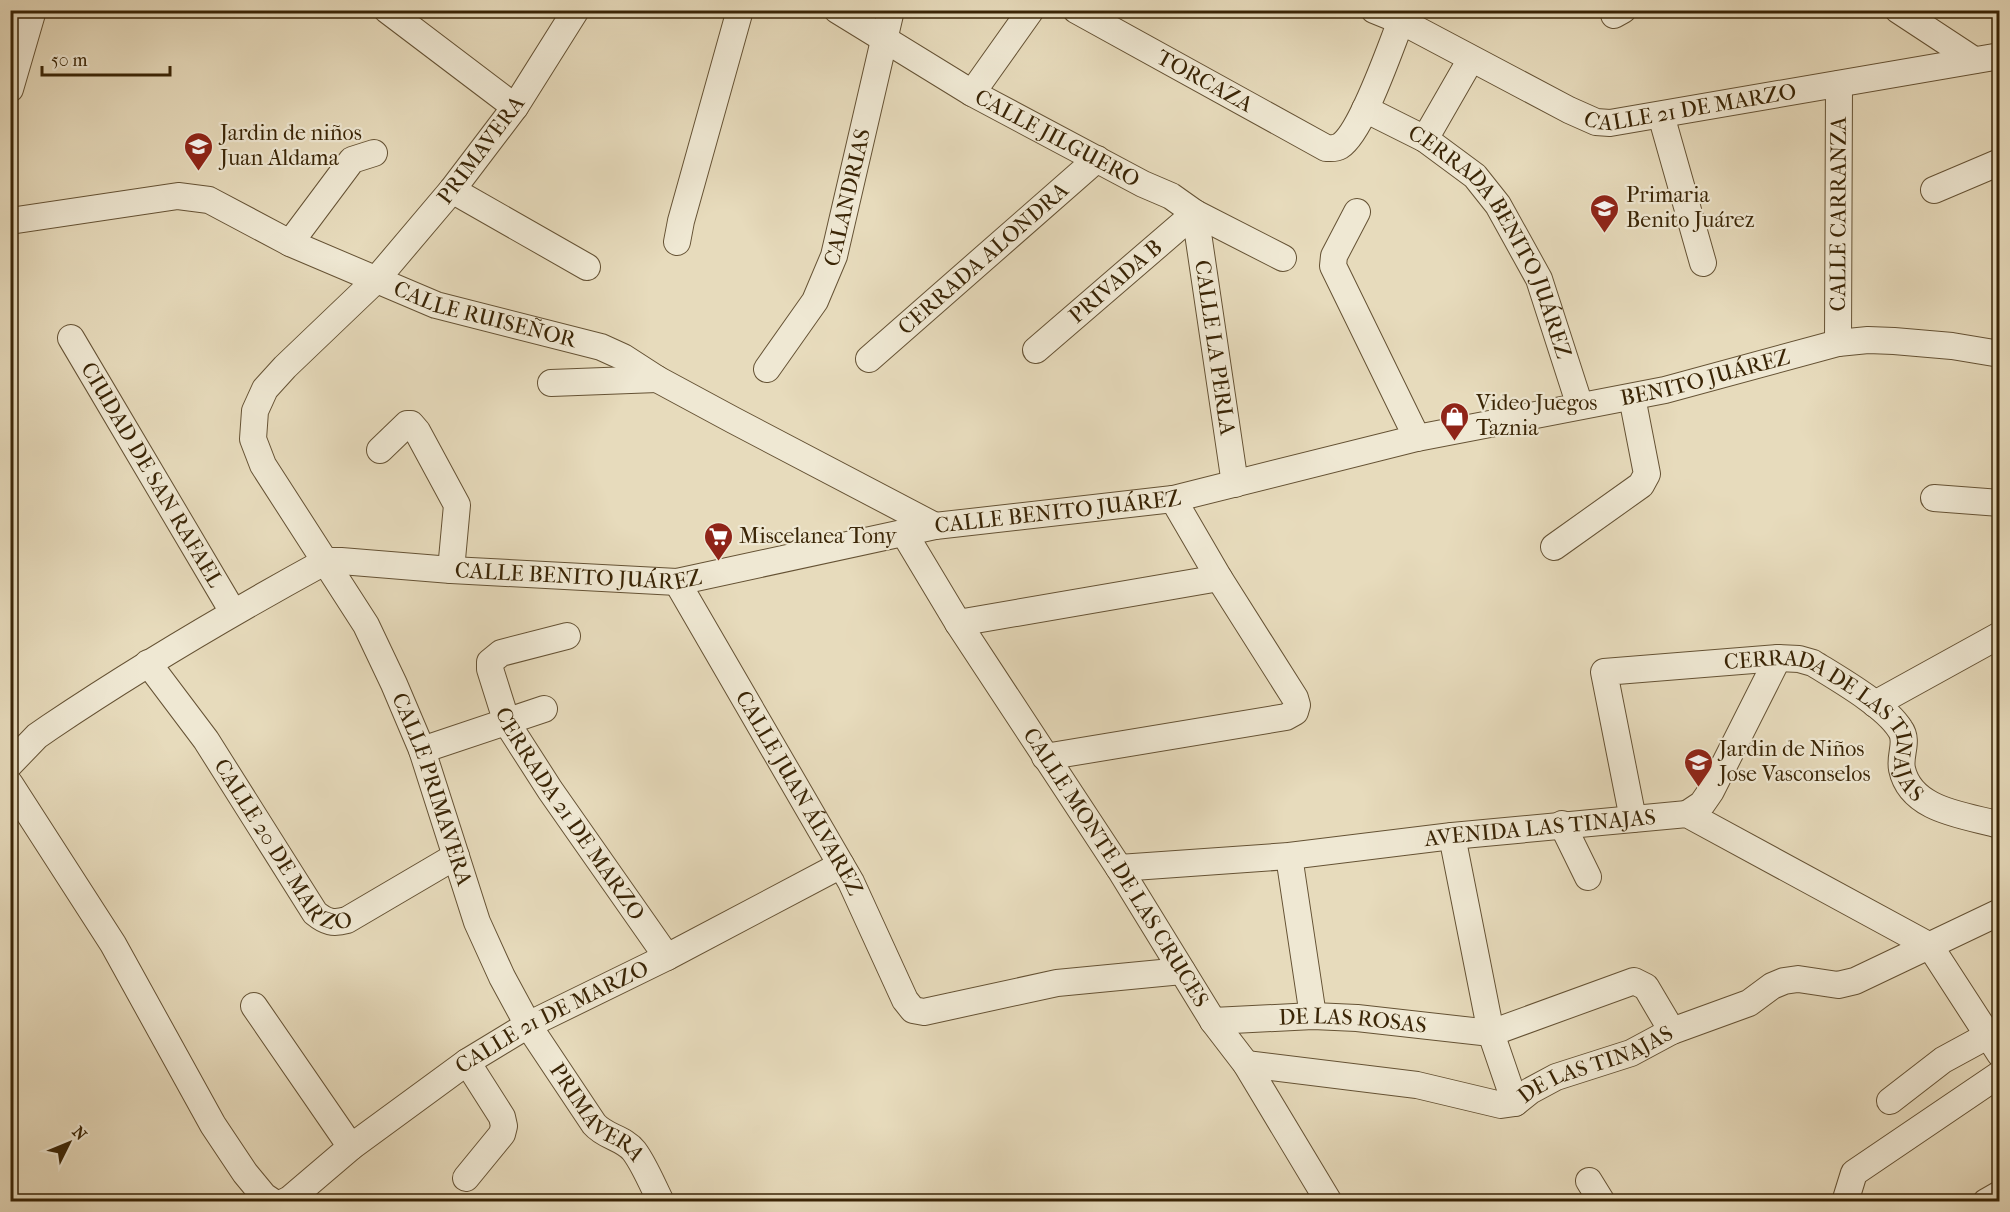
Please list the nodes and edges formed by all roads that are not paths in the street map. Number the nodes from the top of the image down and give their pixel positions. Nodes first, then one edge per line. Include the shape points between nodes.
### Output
1 (33, 10) edge
2 (387, 10) edge
3 (740, 10) edge
4 (837, 10) edge
5 (891, 10) edge
6 (1031, 10) edge
7 (1076, 10) edge
8 (1374, 10) edge
9 (1898, 10) edge
10 (574, 11) edge
11 (1401, 21) junction
12 (883, 39) junction
13 (2000, 56) edge
14 (1472, 59) junction
15 (1974, 60) junction
16 (1839, 84) junction
17 (10, 89) edge
18 (972, 93) junction
19 (515, 107) junction
20 (1365, 109) junction
21 (1661, 115) junction
22 (1425, 139) junction
23 (374, 153) dead end
24 (1097, 159) junction
25 (2000, 162) edge
26 (452, 190) junction
27 (1934, 190) dead end
28 (1357, 212) dead end
29 (1195, 213) junction
30 (10, 221) edge
31 (677, 242) dead end
32 (290, 243) junction
33 (1283, 258) dead end
34 (1703, 263) dead end
35 (587, 267) dead end
36 (375, 280) junction
37 (71, 338) dead end
38 (1838, 343) junction
39 (1036, 350) dead end
40 (2000, 354) edge
41 (868, 359) dead end
42 (767, 369) dead end
43 (657, 379) junction
44 (551, 383) dead end
45 (1632, 397) junction
46 (1580, 406) junction
47 (1417, 438) junction
48 (380, 450) dead end
49 (1236, 484) junction
50 (1934, 498) dead end
51 (1173, 499) junction
52 (2000, 503) edge
53 (934, 526) junction
54 (904, 533) junction
55 (1554, 547) dead end
56 (326, 561) junction
57 (451, 570) junction
58 (1219, 578) junction
59 (677, 582) junction
60 (233, 612) junction
61 (958, 623) junction
62 (2000, 635) edge
63 (567, 636) dead end
64 (1778, 658) junction
65 (148, 663) junction
66 (1875, 704) junction
67 (544, 709) dead end
68 (507, 723) junction
69 (422, 750) junction
70 (1045, 758) junction
71 (10, 764) edge
72 (10, 784) edge
73 (1686, 814) junction
74 (1633, 819) junction
75 (1562, 824) junction
76 (2000, 825) edge
77 (1452, 836) junction
78 (456, 856) junction
79 (1289, 856) junction
80 (841, 865) junction
81 (1119, 868) junction
82 (1588, 878) dead end
83 (2000, 912) edge
84 (1930, 946) junction
85 (667, 957) junction
86 (1182, 971) junction
87 (254, 1006) dead end
88 (1313, 1016) junction
89 (1213, 1021) junction
90 (528, 1025) junction
91 (1672, 1031) junction
92 (1491, 1033) junction
93 (1996, 1040) edge
94 (467, 1062) junction
95 (1246, 1064) junction
96 (2000, 1074) edge
97 (1890, 1101) dead end
98 (1515, 1103) junction
99 (351, 1148) junction
100 (466, 1178) dead end
101 (2000, 1194) edge
102 (273, 1202) edge
103 (284, 1202) edge
104 (661, 1202) edge
105 (1329, 1202) edge
106 (1845, 1202) edge
107 (1986, 1202) edge

1 - 17 street
2 - 19 street
3 - 31 street
4 - 12 street, CALLE JILGUERO
5 - 12 street, CALANDRIAS
6 - 18 street
7 - 20 street, TORCAZA via 1326,148 1341,145
8 - 11 street, CALLE 21 DE MARZO
9 - 15 street
10 - 19 street, PRIMAVERA
11 - 14 street, CALLE 21 DE MARZO
11 - 20 street
12 - 18 street, CALLE JILGUERO
12 - 42 street, CALANDRIAS via 834,256 815,301
13 - 15 street, CALLE 21 DE MARZO
14 - 21 street, CALLE 21 DE MARZO via 1596,122
14 - 22 street
15 - 16 street, CALLE 21 DE MARZO
16 - 21 street, CALLE 21 DE MARZO
16 - 38 street, CALLE CARRANZA
18 - 24 street, CALLE JILGUERO
19 - 26 street, PRIMAVERA
20 - 22 street, CERRADA BENITO JUÁREZ
21 - 34 street
22 - 46 street, CERRADA BENITO JUÁREZ via 1475,176 1517,238 1539,279
23 - 32 street via 352,160
24 - 29 street, CALLE JILGUERO via 1171,196
24 - 41 street, CERRADA ALONDRA
25 - 27 street
26 - 35 street
26 - 36 street, PRIMAVERA
28 - 47 street via 1334,256 1334,266
29 - 33 street, CALLE JILGUERO
29 - 39 street, PRIVADA B
29 - 49 street, CALLE LA PERLA
30 - 32 street, CALLE RUISEÑOR via 178,196 209,200
32 - 36 street, CALLE RUISEÑOR
36 - 43 street, CALLE RUISEÑOR via 436,305 601,347
36 - 56 street, PRIMAVERA via 285,367 265,389 255,411 253,439 263,465
37 - 60 street, CIUDAD DE SAN RAFAEL
38 - 40 street, BENITO JUÁREZ via 1894,341
38 - 45 street, BENITO JUÁREZ
43 - 44 street
43 - 53 street, CALLE RUISEÑOR
45 - 46 street, BENITO JUÁREZ
45 - 55 street via 1647,474 1641,485
46 - 47 street, BENITO JUÁREZ
47 - 49 street, BENITO JUÁREZ
48 - 57 street via 407,423 417,431 457,504
49 - 51 street, CALLE BENITO JUÁREZ
50 - 52 street
51 - 53 street, CALLE BENITO JUÁREZ
51 - 58 street
53 - 54 street, CALLE BENITO JUÁREZ
54 - 59 street, CALLE BENITO JUÁREZ
54 - 61 street, CALLE MONTE DE LAS CRUCES
56 - 57 street, CALLE BENITO JUÁREZ
56 - 60 street
56 - 69 street, CALLE PRIMAVERA via 366,625
57 - 59 street, CALLE BENITO JUÁREZ
58 - 61 street
58 - 70 street via 1295,698 1295,712 1286,717
59 - 80 street, CALLE JUAN ÁLVAREZ
60 - 65 street
61 - 70 street, CALLE MONTE DE LAS CRUCES
62 - 66 street
63 - 68 street, CERRADA 21 DE MARZO via 501,653 490,662
64 - 66 street, CERRADA DE LAS TINAJAS via 1813,663
64 - 73 street via 1711,791 1702,804
64 - 74 street, CERRADA DE LAS TINAJAS via 1604,672
65 - 71 street via 37,736
65 - 78 street, CALLE 20 DE MARZO via 206,740 315,913 322,918 330,923 347,920
66 - 76 street, CERRADA DE LAS TINAJAS via 1902,730 1902,770 1921,800 1939,809
67 - 68 street
68 - 69 street
68 - 85 street, CERRADA 21 DE MARZO
69 - 78 street, CALLE PRIMAVERA
70 - 81 street, CALLE MONTE DE LAS CRUCES
72 - 102 street via 113,944 213,1125 245,1173
73 - 74 street, AVENIDA LAS TINAJAS
73 - 84 street, AVENIDA LAS TINAJAS
74 - 75 street, AVENIDA LAS TINAJAS
75 - 77 street, AVENIDA LAS TINAJAS
75 - 82 street
77 - 79 street, AVENIDA LAS TINAJAS
77 - 92 street
78 - 90 street, CALLE PRIMAVERA via 477,922
79 - 81 street, AVENIDA LAS TINAJAS
79 - 88 street
80 - 85 street, CALLE 21 DE MARZO
80 - 86 street, CALLE JUAN ÁLVAREZ via 913,1010 924,1012 1057,983
81 - 86 street, CALLE MONTE DE LAS CRUCES
83 - 84 street, DE LAS TINAJAS
84 - 91 street, DE LAS TINAJAS via 1855,981 1838,985 1798,979 1784,981 1749,1003
84 - 93 street
85 - 90 street, CALLE 21 DE MARZO
86 - 89 street, CALLE MONTE DE LAS CRUCES
87 - 99 street
88 - 89 street, DE LAS ROSAS
88 - 92 street, DE LAS ROSAS via 1357,1017
89 - 95 street, CALLE MONTE DE LAS CRUCES
90 - 94 street, CALLE 21 DE MARZO
90 - 104 street, PRIMAVERA via 594,1125 634,1150
91 - 92 street via 1649,991 1634,981
91 - 98 street, DE LAS TINAJAS via 1630,1053 1556,1077
92 - 98 street
93 - 97 street via 1943,1060
94 - 99 street, CALLE 21 DE MARZO
94 - 100 street via 504,1126 502,1134
95 - 98 street, DE LAS TINAJAS via 1417,1085 1501,1105
95 - 105 street, CALLE MONTE DE LAS CRUCES
96 - 106 street via 1854,1173
99 - 103 street, CALLE 21 DE MARZO
101 - 107 street

